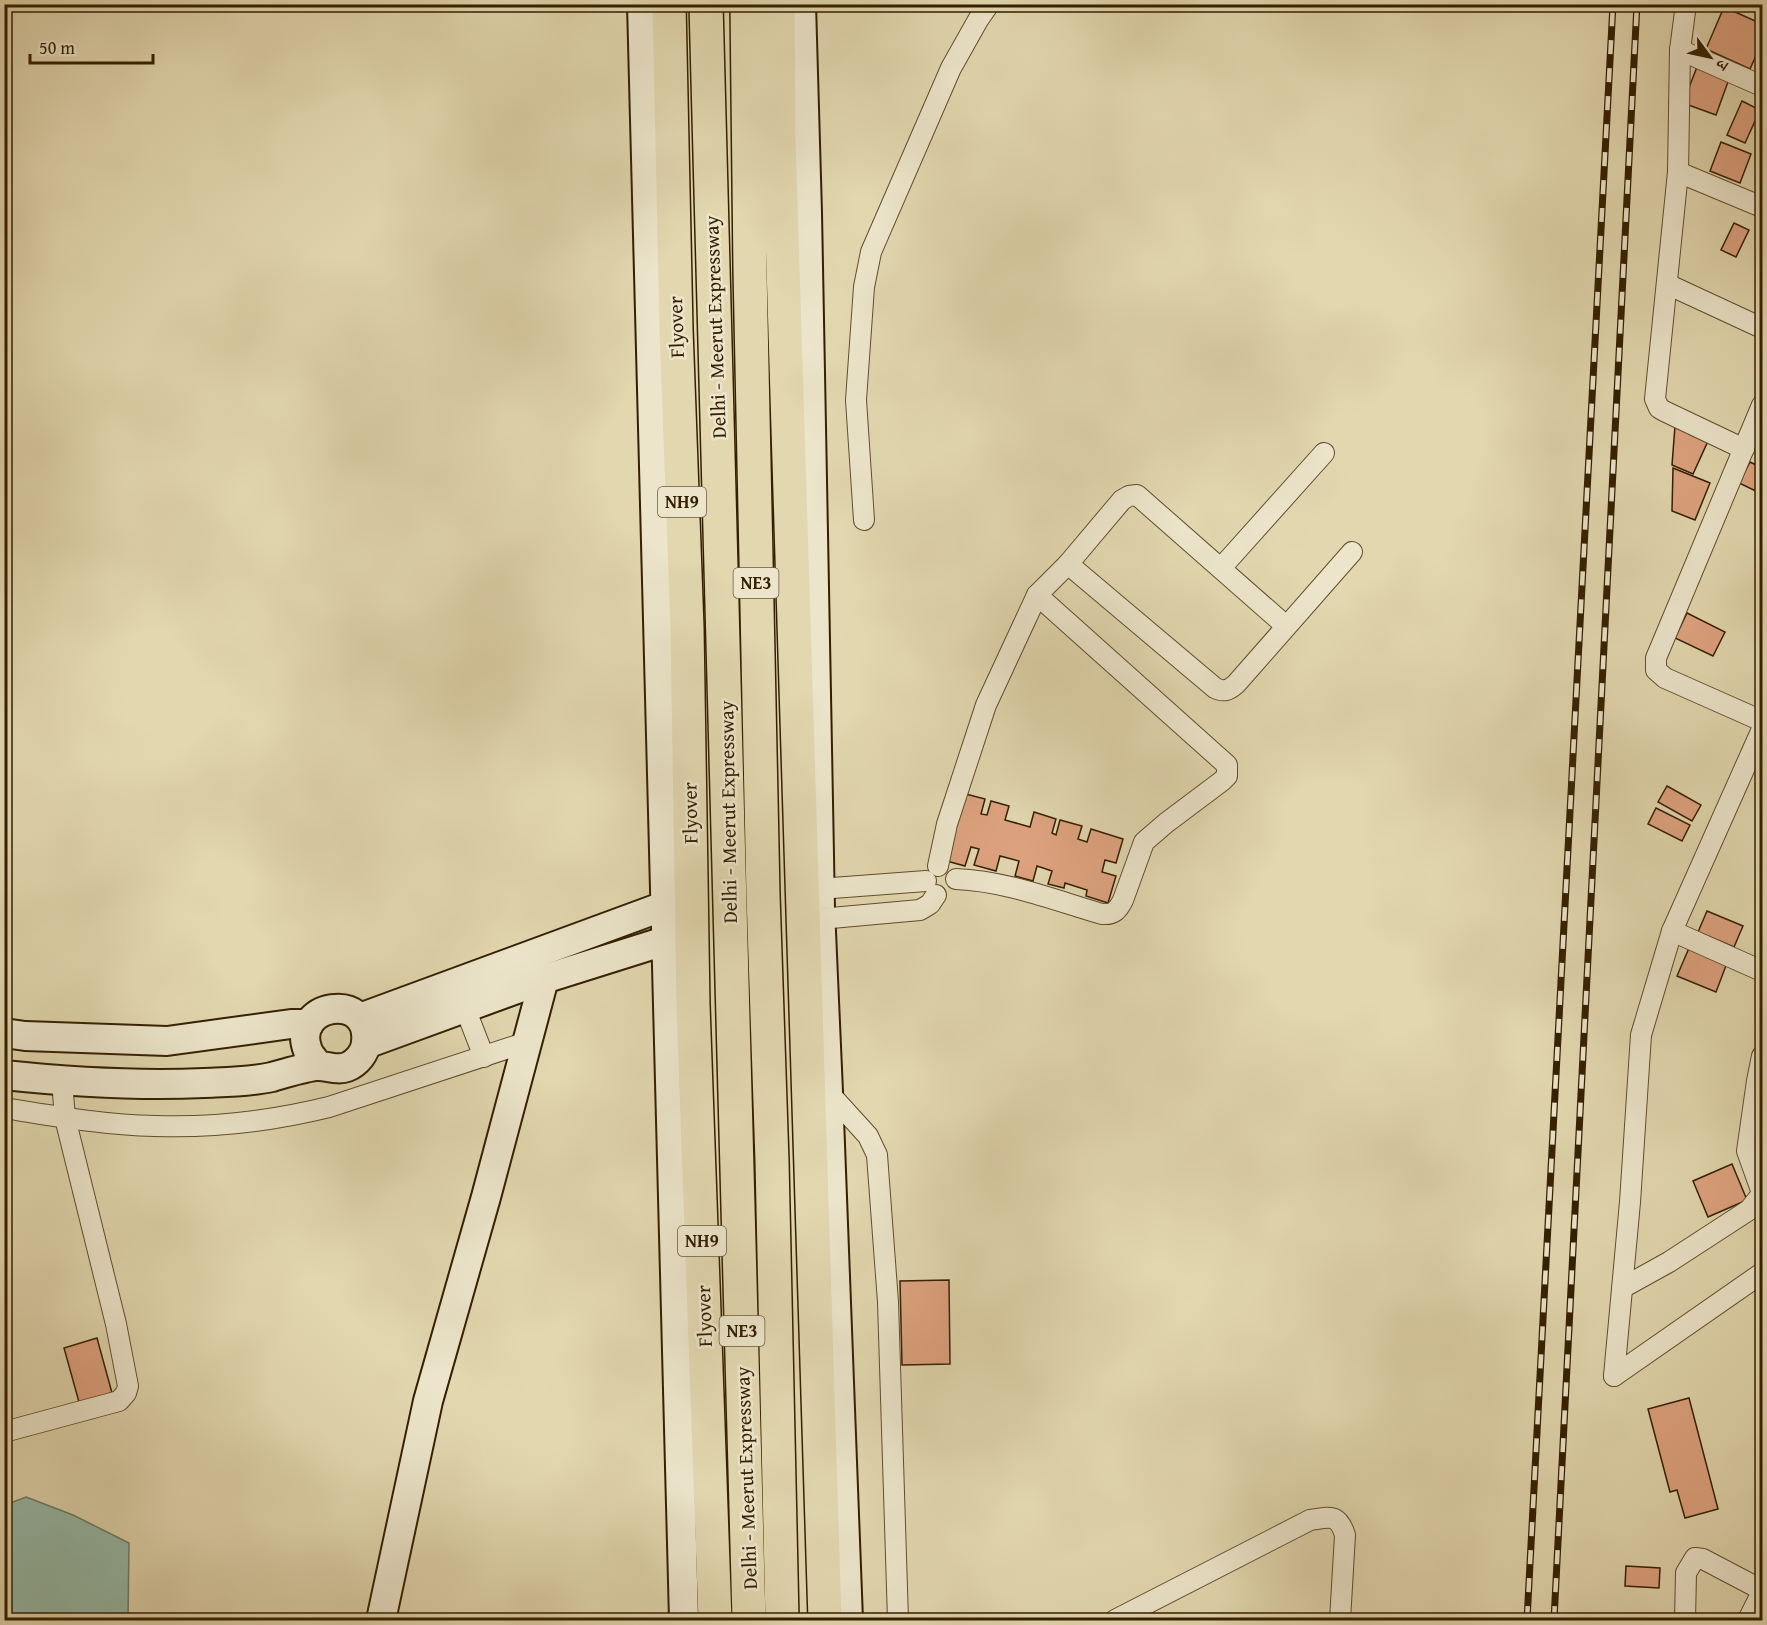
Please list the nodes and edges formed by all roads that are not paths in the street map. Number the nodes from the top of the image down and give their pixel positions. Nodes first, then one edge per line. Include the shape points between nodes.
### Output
1 (642, 4) edge
2 (669, 4) edge
3 (706, 4) edge
4 (747, 4) edge
5 (778, 4) edge
6 (801, 4) edge
7 (988, 4) edge
8 (1686, 4) edge
9 (1680, 50) junction
10 (1762, 86) edge
11 (1678, 172) junction
12 (1762, 207) edge
13 (1667, 284) junction
14 (1762, 328) edge
15 (1762, 405) edge
16 (1744, 449) junction
17 (1324, 453) dead end
18 (864, 520) dead end
19 (1352, 552) dead end
20 (1068, 564) junction
21 (1221, 568) junction
22 (803, 569) junction
23 (1037, 595) junction
24 (1286, 626) junction
25 (674, 676) junction
26 (1762, 721) edge
27 (1762, 729) edge
28 (809, 833) junction
29 (934, 880) junction
30 (819, 889) junction
31 (667, 905) junction
32 (820, 919) junction
33 (1672, 931) junction
34 (668, 940) junction
35 (1762, 971) edge
36 (544, 979) junction
37 (465, 1008) junction
38 (309, 1024) junction
39 (363, 1031) junction
40 (4, 1033) edge
41 (527, 1042) junction
42 (1762, 1056) edge
43 (484, 1057) junction
44 (319, 1066) junction
45 (4, 1075) edge
46 (62, 1081) junction
47 (828, 1092) junction
48 (4, 1108) edge
49 (65, 1118) junction
50 (1762, 1273) edge
51 (1622, 1288) junction
52 (4, 1432) edge
53 (1762, 1591) edge
54 (1143, 1613) edge
55 (381, 1620) edge
56 (684, 1620) edge
57 (715, 1620) edge
58 (749, 1620) edge
59 (782, 1620) edge
60 (825, 1620) edge
61 (848, 1620) edge
62 (898, 1620) edge
63 (1114, 1620) edge
64 (1340, 1620) edge
65 (1685, 1620) edge
66 (1748, 1620) edge

1 - 25 street via 657,482
2 - 25 highway, Flyover / NH9 via 676,328
3 - 58 highway, Delhi - Meerut Expressway / NE3
4 - 59 highway, Delhi - Meerut Expressway / NE3 via 762,884
5 - 22 highway via 781,203
6 - 22 street via 807,225
7 - 18 street via 951,68 871,252 864,287 856,400
8 - 9 street
9 - 10 street
9 - 11 street
11 - 12 street
11 - 13 street
13 - 14 street
13 - 16 street via 1657,404 1664,411
15 - 16 street
16 - 26 street via 1656,658 1656,670 1665,678
17 - 21 street
19 - 24 street
20 - 21 street via 1122,500 1137,495
20 - 23 street
20 - 24 street via 1223,691 1236,684
21 - 24 street
22 - 28 highway
23 - 29 street via 986,705 947,824
23 - 29 street via 1227,765 1227,776 1144,843 1123,900 1114,913 1102,914 1000,884 956,879 950,868
25 - 31 street
25 - 57 highway, Flyover / NH9 via 691,862
27 - 33 street
28 - 30 street
28 - 60 highway via 810,1172
29 - 30 street
29 - 32 street via 927,907 920,910
30 - 32 street
31 - 34 street
31 - 39 street
32 - 47 street
33 - 35 street
33 - 51 street via 1641,1035
34 - 36 street
34 - 56 street
36 - 37 street
36 - 41 street
37 - 39 street
37 - 43 street
38 - 39 street via 317,1014 339,1007 351,1011
38 - 40 street via 167,1041
38 - 44 street via 305,1037 308,1052
39 - 44 street via 362,1054 356,1062 337,1069
41 - 43 street
41 - 55 street via 428,1401
42 - 51 street via 1747,1151 1761,1190 1758,1201 1669,1262
43 - 49 street via 328,1107 250,1122 154,1126
44 - 46 street via 254,1081 163,1085
45 - 46 street
46 - 49 street
47 - 61 street
47 - 62 street via 868,1136 877,1155 888,1302
48 - 49 street
49 - 52 street via 128,1386 119,1401
50 - 51 street via 1614,1376
53 - 65 street via 1695,1558 1686,1573
53 - 66 street
54 - 63 street
54 - 64 street via 1310,1520 1334,1518 1342,1523 1346,1535

